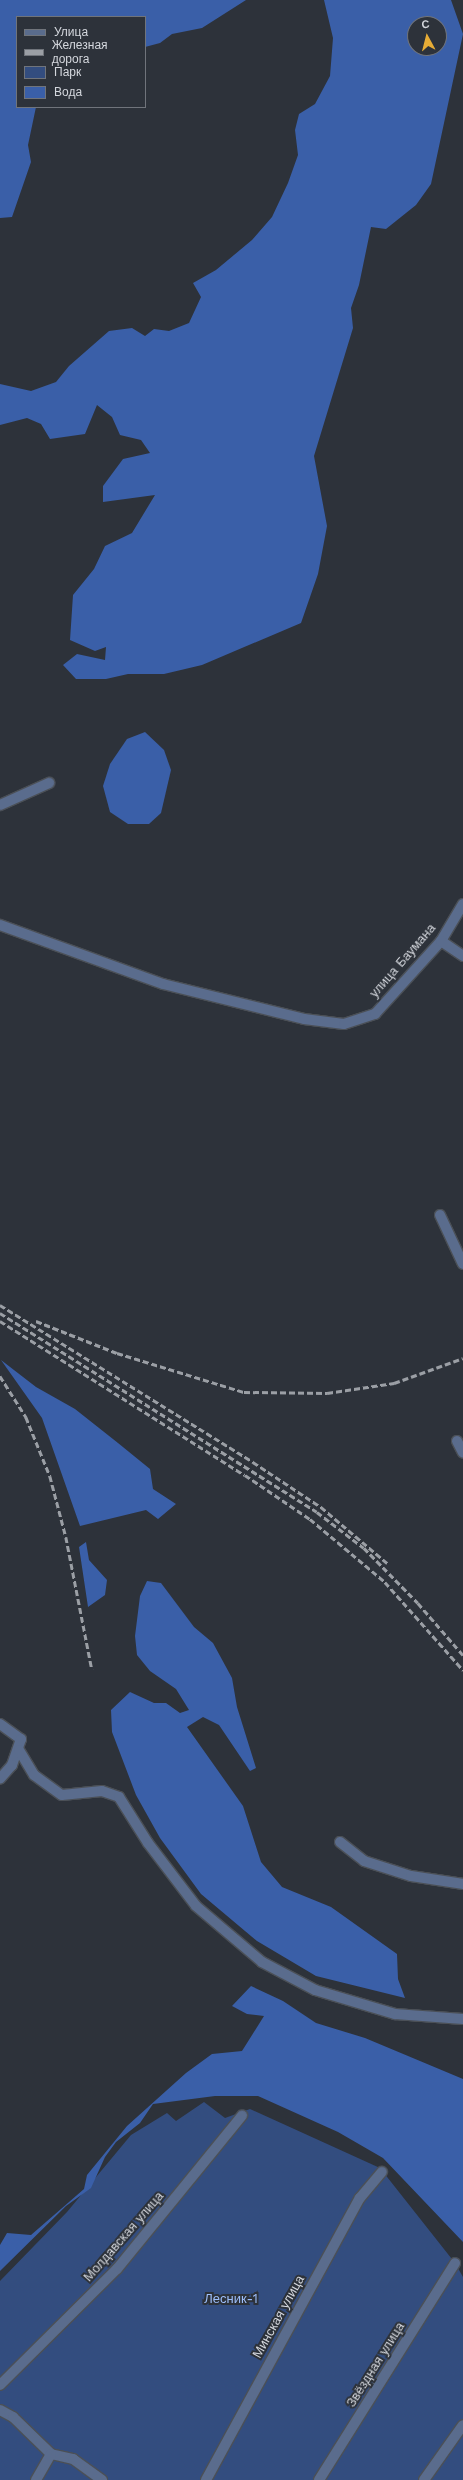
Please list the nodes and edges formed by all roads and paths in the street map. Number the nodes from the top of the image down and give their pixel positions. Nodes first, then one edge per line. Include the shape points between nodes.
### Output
1 (49, 783) dead end
2 (0, 805) edge
3 (463, 904) edge
4 (0, 926) edge
5 (441, 941) junction
6 (463, 956) edge
7 (440, 1215) dead end
8 (463, 1264) edge
9 (456, 1441) dead end
10 (463, 1453) edge
11 (0, 1724) edge
12 (19, 1750) junction
13 (0, 1780) edge
14 (340, 1842) dead end
15 (463, 1884) edge
16 (463, 2020) edge
17 (242, 2116) dead end
18 (382, 2172) dead end
19 (455, 2263) dead end
20 (0, 2385) edge
21 (0, 2410) edge
22 (463, 2425) edge
23 (51, 2454) junction
24 (36, 2480) edge
25 (102, 2480) edge
26 (206, 2480) edge
27 (319, 2480) edge
28 (424, 2480) edge

1 - 2 street
3 - 5 street, улица Баумана
4 - 5 street, улица Баумана via 163,984 304,1019 344,1024 375,1014
5 - 6 street
7 - 8 street
9 - 10 street
11 - 12 street via 21,1739
12 - 13 street
12 - 16 street via 34,1775 62,1795 102,1791 119,1797 148,1843 196,1906 262,1962 315,1990 395,2014
14 - 15 street via 364,1861 411,1876
17 - 20 street, Молдавская улица via 117,2269
18 - 26 street, Минская улица via 360,2198
19 - 27 street, Звёздная улица
21 - 23 street via 13,2417
22 - 28 street
23 - 24 street
23 - 25 street via 73,2459

